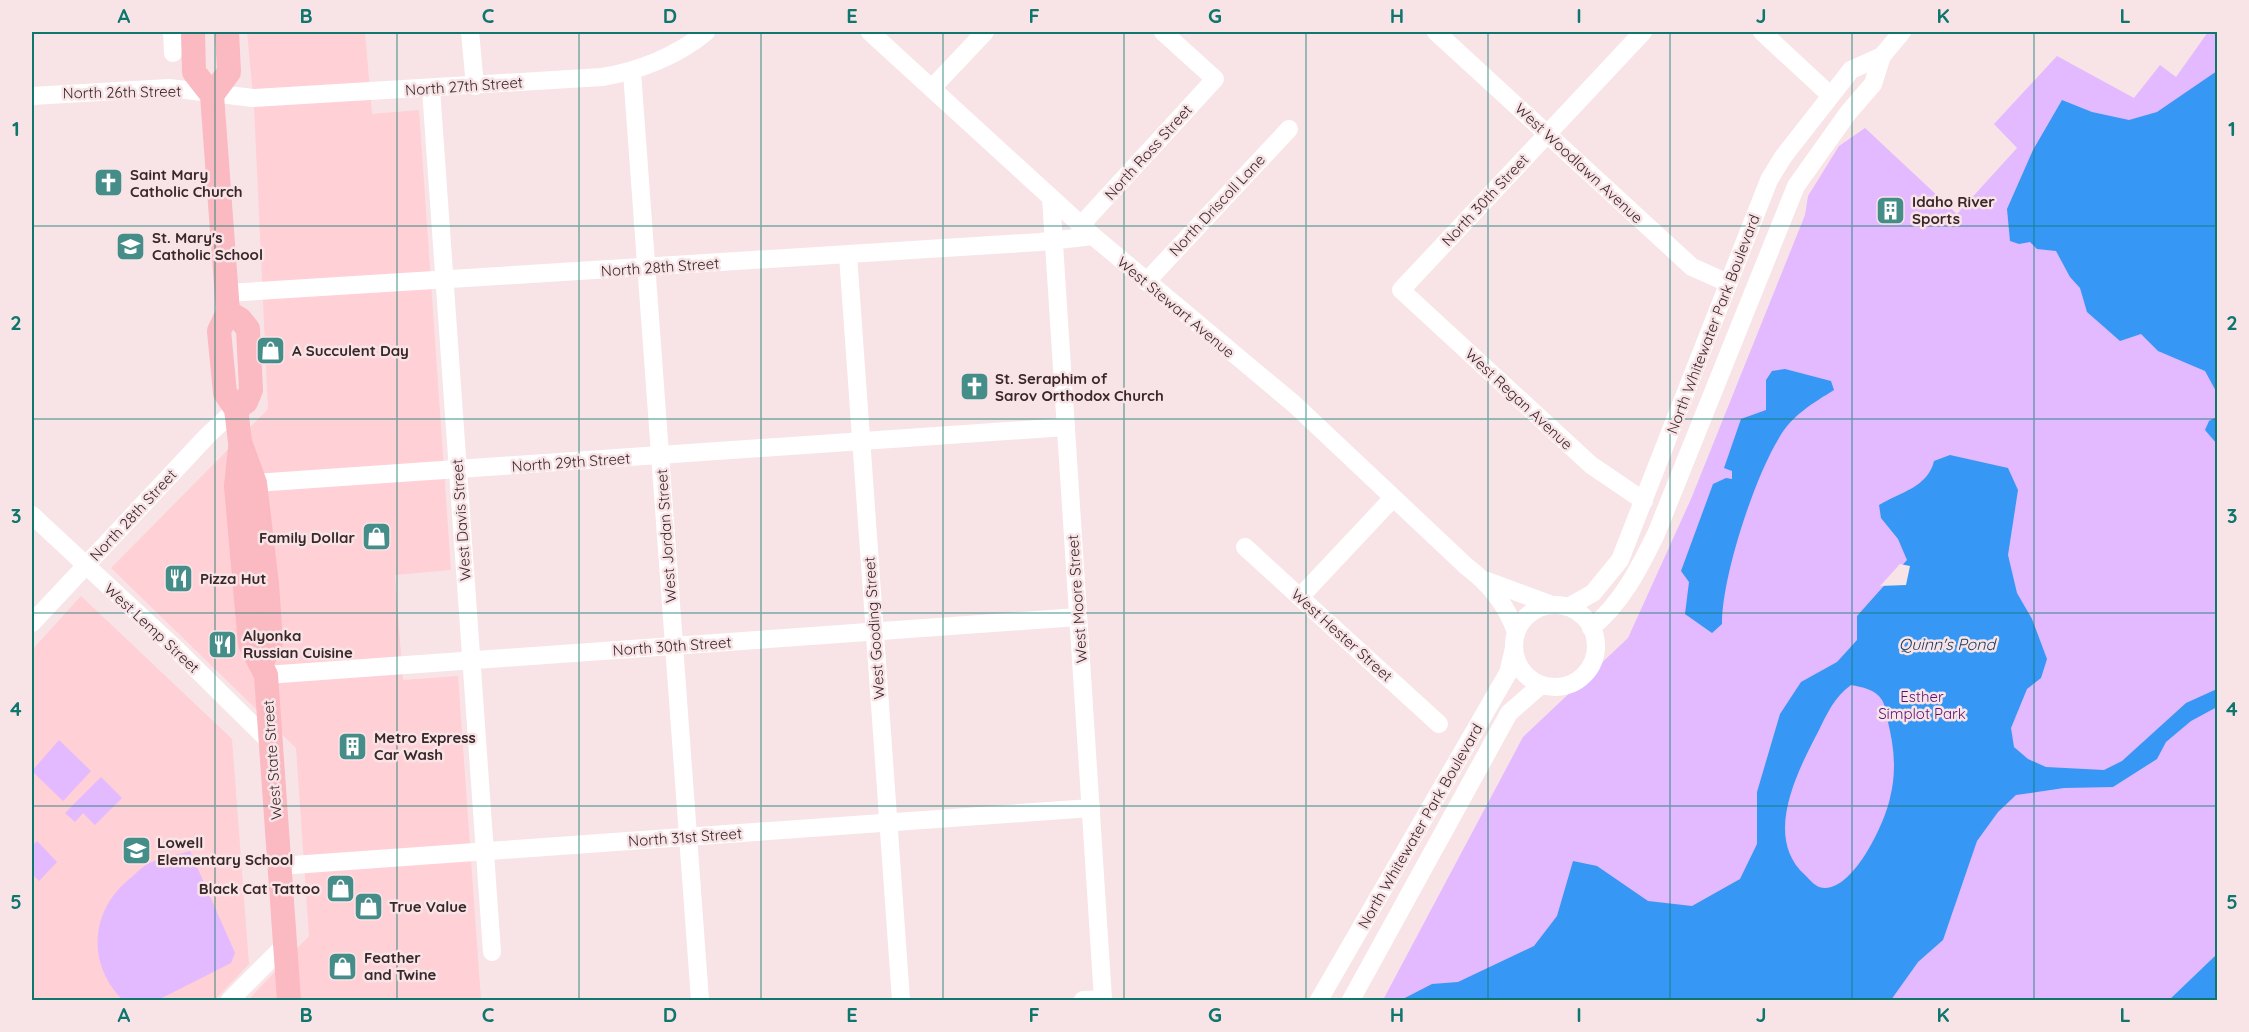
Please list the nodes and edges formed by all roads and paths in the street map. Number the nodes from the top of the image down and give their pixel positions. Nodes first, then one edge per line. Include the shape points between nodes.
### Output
1 (172, 32) edge
2 (193, 32) edge
3 (227, 32) edge
4 (470, 32) edge
5 (706, 32) edge
6 (870, 32) edge
7 (985, 32) edge
8 (1163, 32) edge
9 (1436, 32) edge
10 (1643, 32) edge
11 (1762, 32) edge
12 (1902, 32) edge
13 (173, 53) dead end
14 (1882, 56) junction
15 (632, 72) junction
16 (475, 86) junction
17 (932, 88) junction
18 (430, 89) junction
19 (212, 95) junction
20 (1830, 95) junction
21 (32, 96) edge
22 (1289, 129) dead end
23 (1547, 134) junction
24 (1051, 198) junction
25 (1087, 231) junction
26 (1054, 241) junction
27 (848, 255) junction
28 (647, 268) junction
29 (444, 280) junction
30 (1146, 282) junction
31 (1728, 283) junction
32 (1401, 290) joint
33 (228, 302) junction
34 (236, 410) junction
35 (1066, 427) junction
36 (861, 441) junction
37 (240, 442) junction
38 (660, 456) junction
39 (458, 470) junction
40 (255, 483) junction
41 (1393, 498) junction
42 (1644, 501) junction
43 (32, 515) edge
44 (1245, 547) dead end
45 (85, 566) junction
46 (1484, 580) junction
47 (1300, 597) junction
48 (1560, 606) junction
49 (1078, 617) junction
50 (32, 623) edge
51 (1592, 628) junction
52 (874, 632) junction
53 (1515, 640) junction
54 (674, 646) junction
55 (471, 660) junction
56 (264, 669) junction
57 (1541, 685) junction
58 (1439, 724) dead end
59 (271, 743) junction
60 (1091, 808) junction
61 (888, 823) junction
62 (688, 837) junction
63 (485, 851) junction
64 (279, 866) junction
65 (285, 945) junction
66 (492, 952) dead end
67 (230, 1000) edge
68 (288, 1000) edge
69 (700, 1000) edge
70 (901, 1000) edge
71 (1083, 1000) edge
72 (1096, 1000) edge
73 (1319, 1000) edge
74 (1351, 1000) edge

1 - 13 street
2 - 19 main road via 194,72
3 - 19 main road via 229,72
4 - 16 street
5 - 15 street, North 27th Street via 692,43
6 - 17 street, West Stewart Avenue
7 - 17 street
8 - 25 street, North Ross Street via 1215,79
9 - 23 street, West Woodlawn Avenue
10 - 23 street, North 30th Street
11 - 20 street
12 - 14 street, North Whitewater Park Boulevard
14 - 20 street, North Whitewater Park Boulevard via 1851,70
14 - 51 street, North Whitewater Park Boulevard via 1873,84 1796,186 1656,534 1610,613
15 - 16 street, North 27th Street
15 - 28 street, West Jordan Street
16 - 18 street, North 27th Street
17 - 24 street, West Stewart Avenue
18 - 19 street, North 27th Street via 253,98
18 - 29 street, West Davis Street
19 - 21 street, North 26th Street via 170,88
19 - 33 main road
20 - 31 street, North Whitewater Park Boulevard via 1769,180
22 - 30 street, North Driscoll Lane
23 - 31 street, West Woodlawn Avenue via 1692,267
23 - 32 street, North 30th Street
24 - 25 street, West Stewart Avenue
24 - 26 street, West Moore Street
25 - 26 street, North 28th Street
25 - 30 street, West Stewart Avenue
26 - 27 street, North 28th Street
26 - 35 street, West Moore Street
27 - 28 street, North 28th Street
27 - 36 street, West Gooding Street
28 - 29 street, North 28th Street
28 - 38 street, West Jordan Street
29 - 33 street, North 28th Street
29 - 39 street, West Davis Street
30 - 41 street, West Stewart Avenue via 1294,404
31 - 42 street, North Whitewater Park Boulevard
32 - 42 street, West Regan Avenue via 1591,465
33 - 34 main road via 248,329 251,390 246,402
34 - 37 main road, West State Street
34 - 45 street, North 28th Street
35 - 36 street, North 29th Street
35 - 49 street, West Moore Street
36 - 38 street, North 29th Street
36 - 52 street, West Gooding Street
37 - 40 main road, West State Street
37 - 56 main road, West State Street via 236,486 250,644
38 - 39 street, North 29th Street
38 - 54 street, West Jordan Street
39 - 40 street, North 29th Street
39 - 55 street, West Davis Street
40 - 56 main road, West State Street via 271,642
41 - 46 street, West Stewart Avenue
41 - 47 street
42 - 48 street, North Whitewater Park Boulevard via 1620,560 1593,593
43 - 45 street, West Lemp Street
44 - 47 street, West Hester Street
45 - 50 street, North 28th Street
45 - 59 street, West Lemp Street
46 - 48 street, West Stewart Avenue
46 - 53 street, West Stewart Avenue via 1503,603
47 - 58 street, West Hester Street
48 - 51 street via 1586,619
48 - 53 street via 1530,613
49 - 52 street, North 30th Street
49 - 60 street, West Moore Street
51 - 57 street via 1595,649 1587,671 1565,686
52 - 54 street, North 30th Street
52 - 61 street, West Gooding Street
53 - 57 street via 1522,670
53 - 73 street, North Whitewater Park Boulevard via 1508,673
54 - 55 street, North 30th Street
54 - 62 street, West Jordan Street
55 - 56 street, North 30th Street
55 - 63 street, West Davis Street
56 - 59 main road, West State Street
57 - 74 street, North Whitewater Park Boulevard via 1509,713
59 - 64 main road, West State Street
60 - 61 street, North 31st Street
60 - 72 street, West Moore Street
61 - 62 street, North 31st Street
61 - 70 street, West Gooding Street
62 - 63 street, North 31st Street
62 - 69 street, West Jordan Street
63 - 64 street, North 31st Street
63 - 66 street, West Davis Street
64 - 65 main road, West State Street
65 - 67 street
65 - 68 main road, West State Street
71 - 72 street

